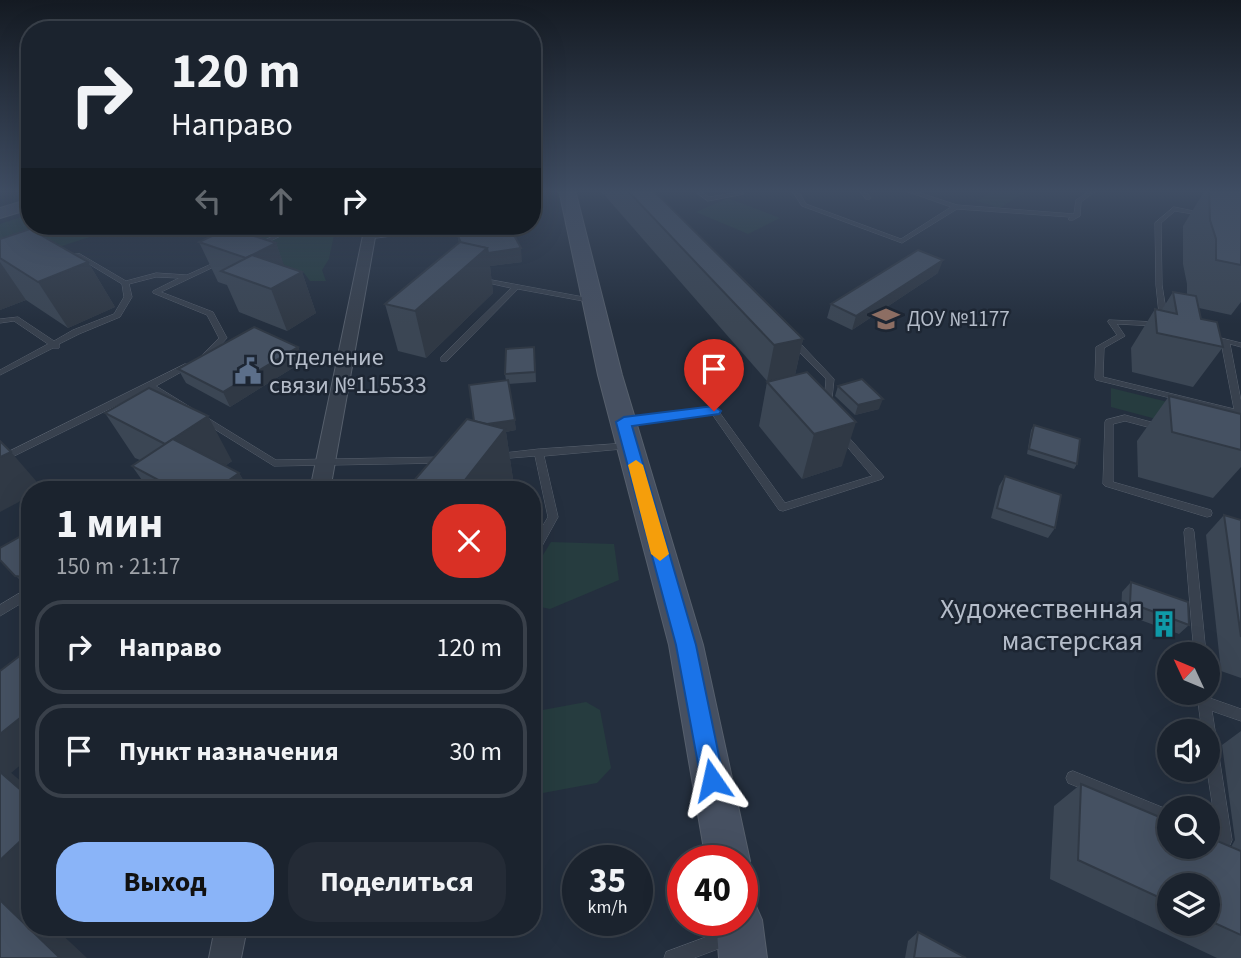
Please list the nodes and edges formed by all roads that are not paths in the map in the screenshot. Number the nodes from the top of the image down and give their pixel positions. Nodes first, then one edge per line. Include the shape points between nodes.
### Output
1 (278, 235) edge
2 (369, 235) edge
3 (578, 235) edge
4 (883, 235) edge
5 (913, 235) edge
6 (1159, 235) edge
7 (250, 248) edge
8 (58, 257) edge
9 (225, 260) edge
10 (189, 277) junction
11 (468, 277) edge
12 (125, 283) junction
13 (517, 286) junction
14 (594, 301) junction
15 (0, 321) edge
16 (783, 332) edge
17 (1213, 338) edge
18 (1224, 341) junction
19 (1241, 345) edge
20 (56, 346) junction
21 (444, 359) dead end
22 (0, 373) edge
23 (150, 386) junction
24 (1240, 416) edge
25 (827, 418) edge
26 (836, 428) edge
27 (1176, 432) edge
28 (627, 434) junction
29 (539, 452) junction
30 (490, 457) edge
31 (0, 460) edge
32 (325, 462) junction
33 (443, 470) edge
34 (322, 481) edge
35 (1207, 513) dead end
36 (1189, 531) dead end
37 (541, 538) edge
38 (21, 598) edge
39 (0, 611) edge
40 (1199, 642) edge
41 (1205, 705) edge
42 (1219, 705) edge
43 (1241, 715) edge
44 (1073, 778) dead end
45 (1218, 796) edge
46 (1220, 806) edge
47 (1157, 812) edge
48 (1220, 838) edge
49 (725, 845) edge
50 (229, 936) edge
51 (741, 937) edge
52 (225, 958) edge
53 (672, 958) edge

1 - 7 lane
2 - 32 street
3 - 14 street
4 - 5 lane via 902,242
6 - 24 lane via 1167,324 1112,322 1121,336 1100,347 1099,379
8 - 12 lane via 80,256
9 - 10 lane
10 - 12 lane via 156,275
10 - 23 lane via 155,292 210,314 223,338 207,356
11 - 13 lane
12 - 20 lane via 128,297 117,315
13 - 14 lane
13 - 21 lane
14 - 28 street
15 - 20 lane via 15,318
16 - 25 lane via 830,379
17 - 18 lane
18 - 19 lane
18 - 24 lane
20 - 22 lane
23 - 31 lane
23 - 32 lane via 274,463
26 - 28 lane via 879,477 783,507 714,411
27 - 35 lane via 1125,418 1109,422 1108,484
28 - 29 lane
28 - 49 street via 686,645
29 - 30 lane
29 - 37 lane via 553,517
32 - 33 lane via 452,460
32 - 34 street
36 - 40 lane
38 - 39 lane
41 - 45 lane
42 - 43 lane
44 - 47 lane
46 - 48 lane via 1225,840
50 - 52 street
51 - 53 lane

